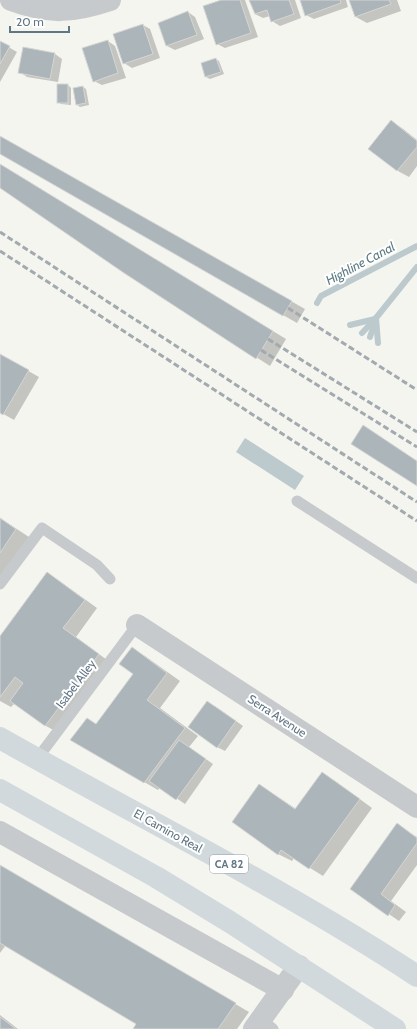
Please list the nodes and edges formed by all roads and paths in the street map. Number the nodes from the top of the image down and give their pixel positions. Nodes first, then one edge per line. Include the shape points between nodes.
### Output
1 (11, 0) edge
2 (110, 0) edge
3 (297, 501) dead end
4 (417, 578) edge
5 (110, 579) dead end
6 (0, 584) edge
7 (137, 625) joint
8 (0, 738) edge
9 (37, 759) junction
10 (0, 790) edge
11 (417, 806) edge
12 (0, 832) edge
13 (299, 966) junction
14 (417, 976) edge
15 (283, 990) junction
16 (263, 1026) edge
17 (395, 1029) edge

1 - 2 street via 30,7 58,11 88,8
3 - 4 lane
5 - 6 lane via 97,565 42,528
7 - 9 lane, Isabel Alley
7 - 11 street, Serra Avenue
8 - 9 main road, El Camino Real / CA 82
9 - 14 main road, El Camino Real / CA 82 via 255,878
10 - 13 main road via 156,877
12 - 15 street
13 - 15 street
13 - 17 main road
15 - 16 street

